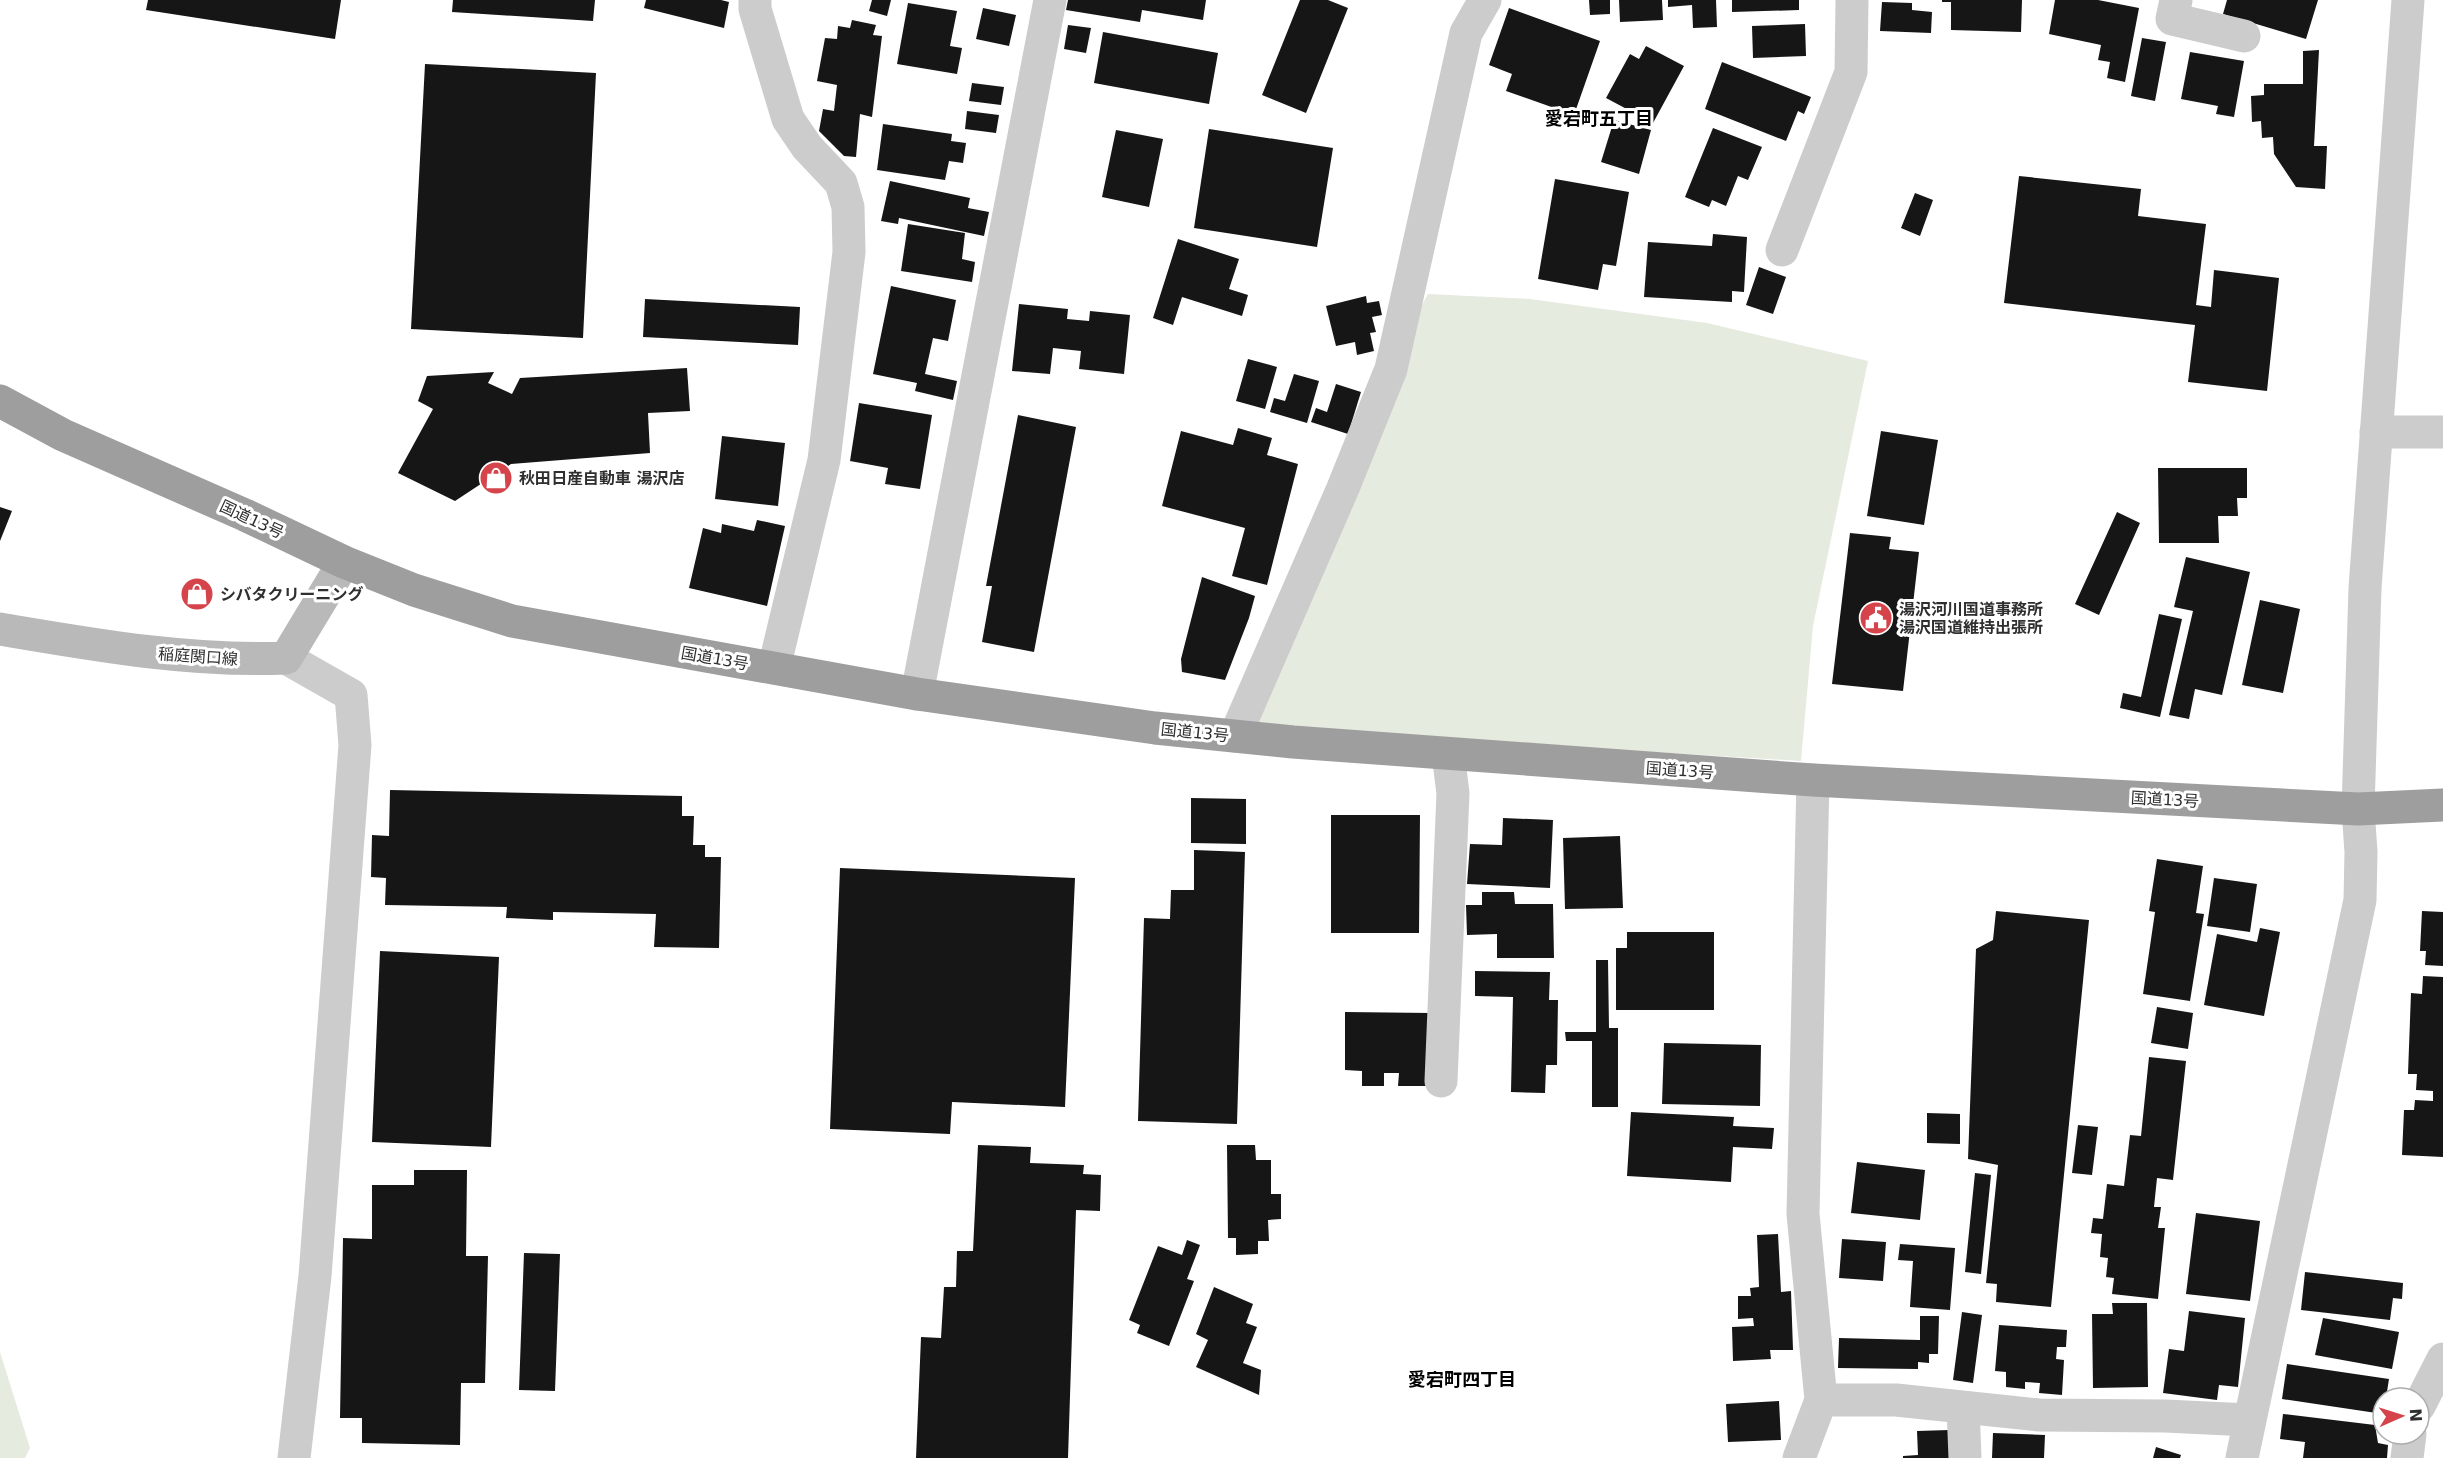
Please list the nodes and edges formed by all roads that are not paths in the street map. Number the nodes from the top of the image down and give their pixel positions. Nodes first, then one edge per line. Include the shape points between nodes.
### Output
1 (755, 0) edge
2 (1050, 0) edge
3 (1485, 0) edge
4 (1852, 0) edge
5 (2176, 0) edge
6 (2408, 0) edge
7 (2244, 36) dead end
8 (1782, 250) dead end
9 (0, 401) edge
10 (2376, 432) junction
11 (2443, 432) edge
12 (344, 562) junction
13 (0, 629) edge
14 (286, 658) junction
15 (774, 668) junction
16 (917, 694) junction
17 (1235, 736) junction
18 (1448, 754) junction
19 (1813, 780) junction
20 (2443, 805) edge
21 (2358, 809) junction
22 (1441, 1081) dead end
23 (2443, 1359) edge
24 (2429, 1386) edge
25 (1821, 1400) junction
26 (1963, 1407) junction
27 (2248, 1420) junction
28 (294, 1458) edge
29 (1799, 1458) edge
30 (1965, 1458) edge
31 (2242, 1458) edge

1 - 15 street via 788,119 807,147 841,183 848,207 849,252 824,460
2 - 16 street
3 - 17 street via 1466,33 1390,369 1343,488
4 - 8 street via 1851,72
5 - 7 street via 2172,19
6 - 10 street
9 - 12 highway, 国道13号 via 63,435
10 - 11 street
10 - 21 street via 2365,588
12 - 14 main road
12 - 15 highway, 国道13号 via 414,590 512,621
13 - 14 main road, 稲庭関口線 via 119,650 244,660
14 - 28 street via 351,695 355,745 315,1276
15 - 16 highway, 国道13号
16 - 17 highway, 国道13号
17 - 18 highway, 国道13号
18 - 19 highway, 国道13号
18 - 22 street via 1453,793
19 - 21 highway, 国道13号
19 - 25 street via 1803,1214
20 - 21 highway, 国道13号
21 - 27 street via 2360,900
23 - 24 street
25 - 26 street via 1896,1400
25 - 29 street
26 - 27 street via 2039,1415
26 - 30 street
27 - 31 street

